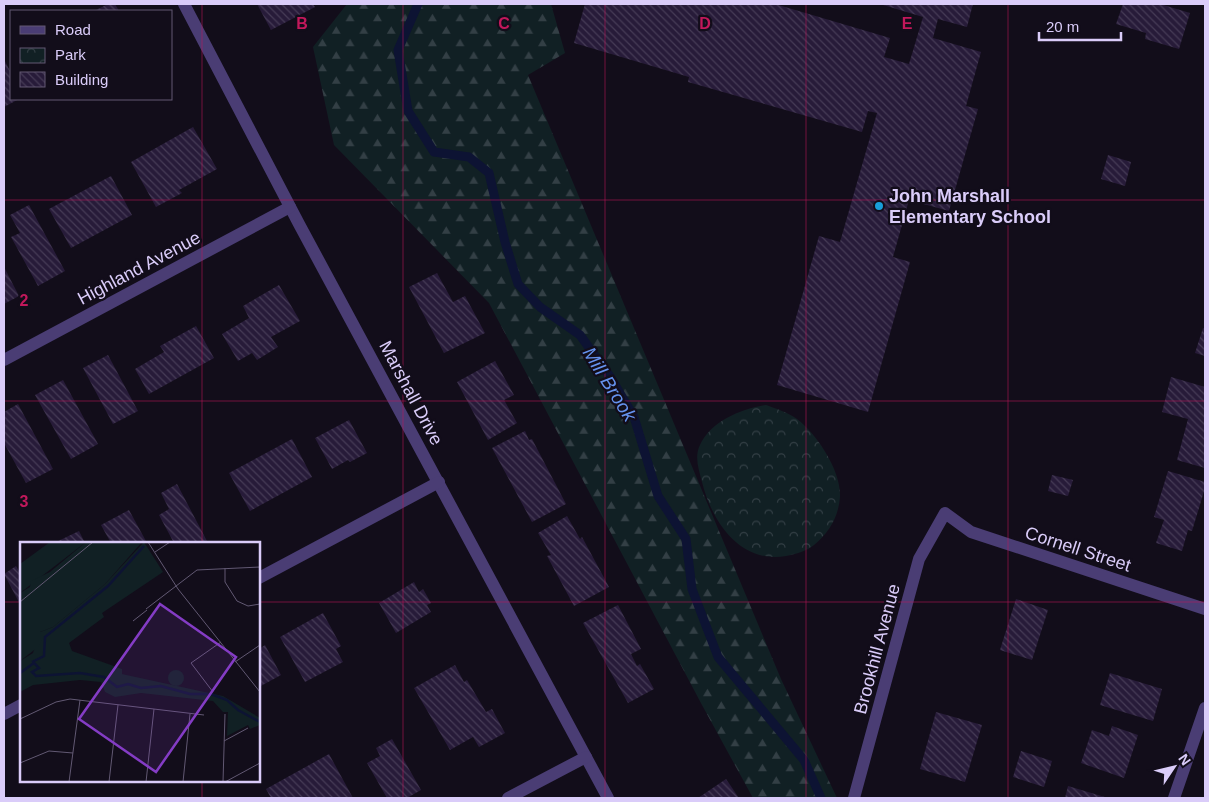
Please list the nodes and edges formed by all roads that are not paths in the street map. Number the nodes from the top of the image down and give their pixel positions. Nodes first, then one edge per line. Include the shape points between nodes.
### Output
1 (184, 4) edge
2 (290, 207) junction
3 (4, 360) edge
4 (439, 482) junction
5 (945, 513) joint
6 (260, 577) edge
7 (1205, 608) edge
8 (20, 706) edge
9 (1205, 708) edge
10 (4, 714) edge
11 (586, 757) junction
12 (508, 798) edge
13 (608, 798) edge
14 (854, 798) edge
15 (1174, 798) edge

1 - 2 street, Marshall Drive
2 - 3 street, Highland Avenue
2 - 4 street, Marshall Drive
4 - 6 street
4 - 11 street, Marshall Drive
5 - 7 street, Cornell Street via 971,532
5 - 14 street, Brookhill Avenue via 919,559
8 - 10 street
9 - 15 street
11 - 12 street
11 - 13 street, Marshall Drive

